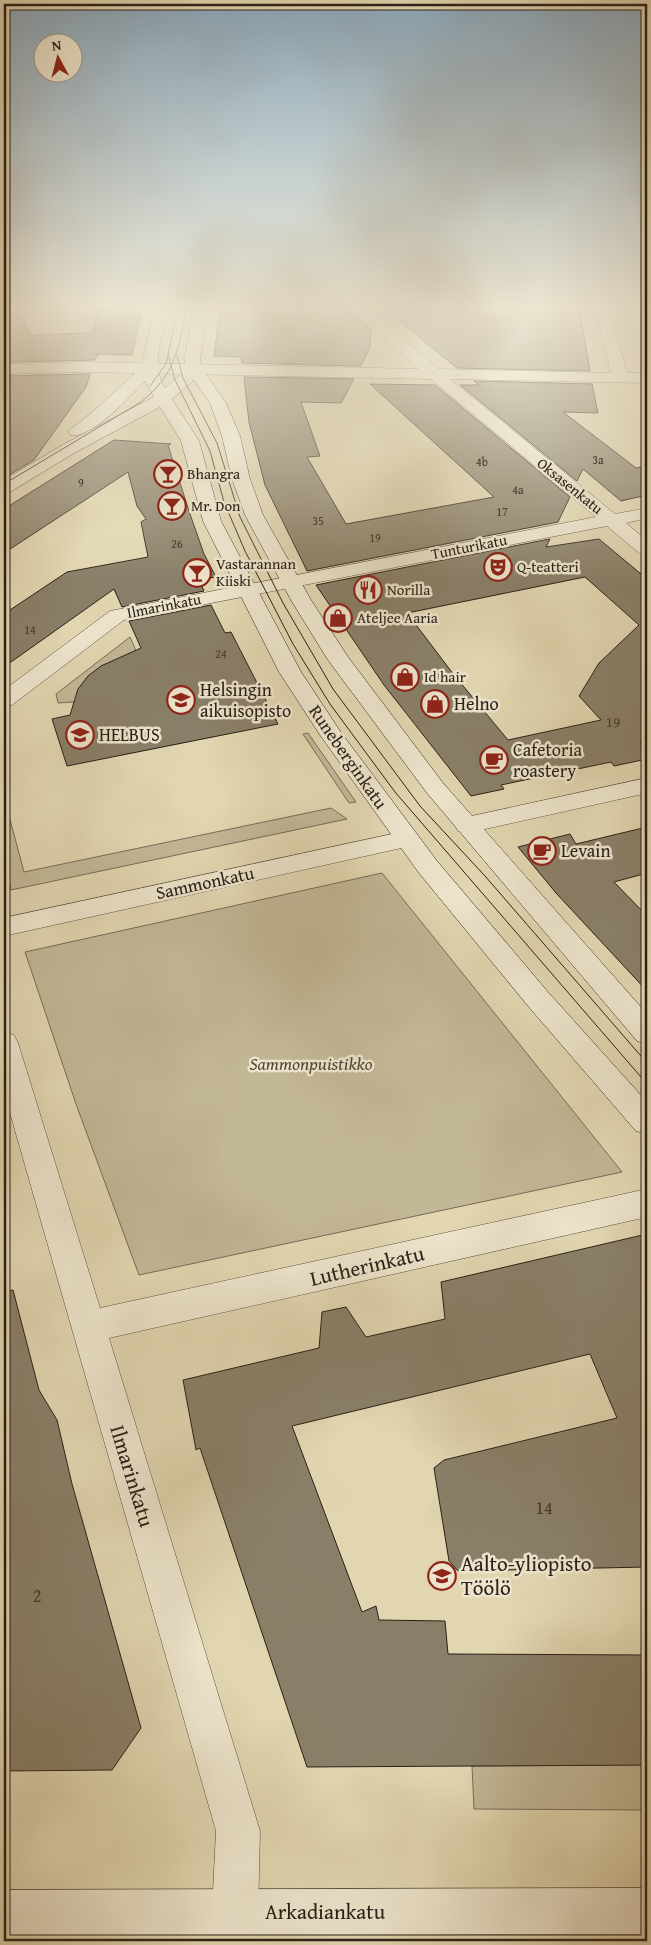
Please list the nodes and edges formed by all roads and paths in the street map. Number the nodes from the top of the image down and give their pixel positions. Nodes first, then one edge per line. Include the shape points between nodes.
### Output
1 (118, 398) edge
2 (214, 398) edge
3 (463, 398) edge
4 (163, 399) joint
5 (4, 473) edge
6 (4, 488) edge
7 (647, 512) edge
8 (611, 520) junction
9 (647, 550) edge
10 (290, 582) junction
11 (247, 591) junction
12 (4, 700) edge
13 (647, 785) edge
14 (467, 824) junction
15 (406, 838) junction
16 (4, 927) edge
17 (647, 1033) edge
18 (4, 1043) edge
19 (647, 1122) edge
20 (647, 1203) edge
21 (87, 1327) junction
22 (647, 1911) edge
23 (235, 1912) junction
24 (4, 1913) edge
25 (83, 1927) edge

1 - 5 street via 96,418
2 - 10 street via 231,436 254,516
3 - 8 street, Oksasenkatu
4 - 6 street via 70,448
4 - 11 street, Runeberginkatu via 190,441 212,521
7 - 8 street, Tunturikatu
8 - 9 street, Oksasenkatu
8 - 10 street, Tunturikatu
10 - 11 street, Ilmarinkatu
10 - 14 street via 339,660 385,723
11 - 12 street, Ilmarinkatu via 117,615
11 - 15 street, Runeberginkatu via 290,672
13 - 14 street
14 - 17 street
15 - 16 street, Sammonkatu
15 - 19 street, Runeberginkatu via 538,1000
18 - 21 street, Ilmarinkatu
20 - 21 street, Lutherinkatu
21 - 23 street, Ilmarinkatu via 238,1831
22 - 23 street, Arkadiankatu
23 - 25 street, Arkadiankatu
24 - 25 street, Arkadiankatu

